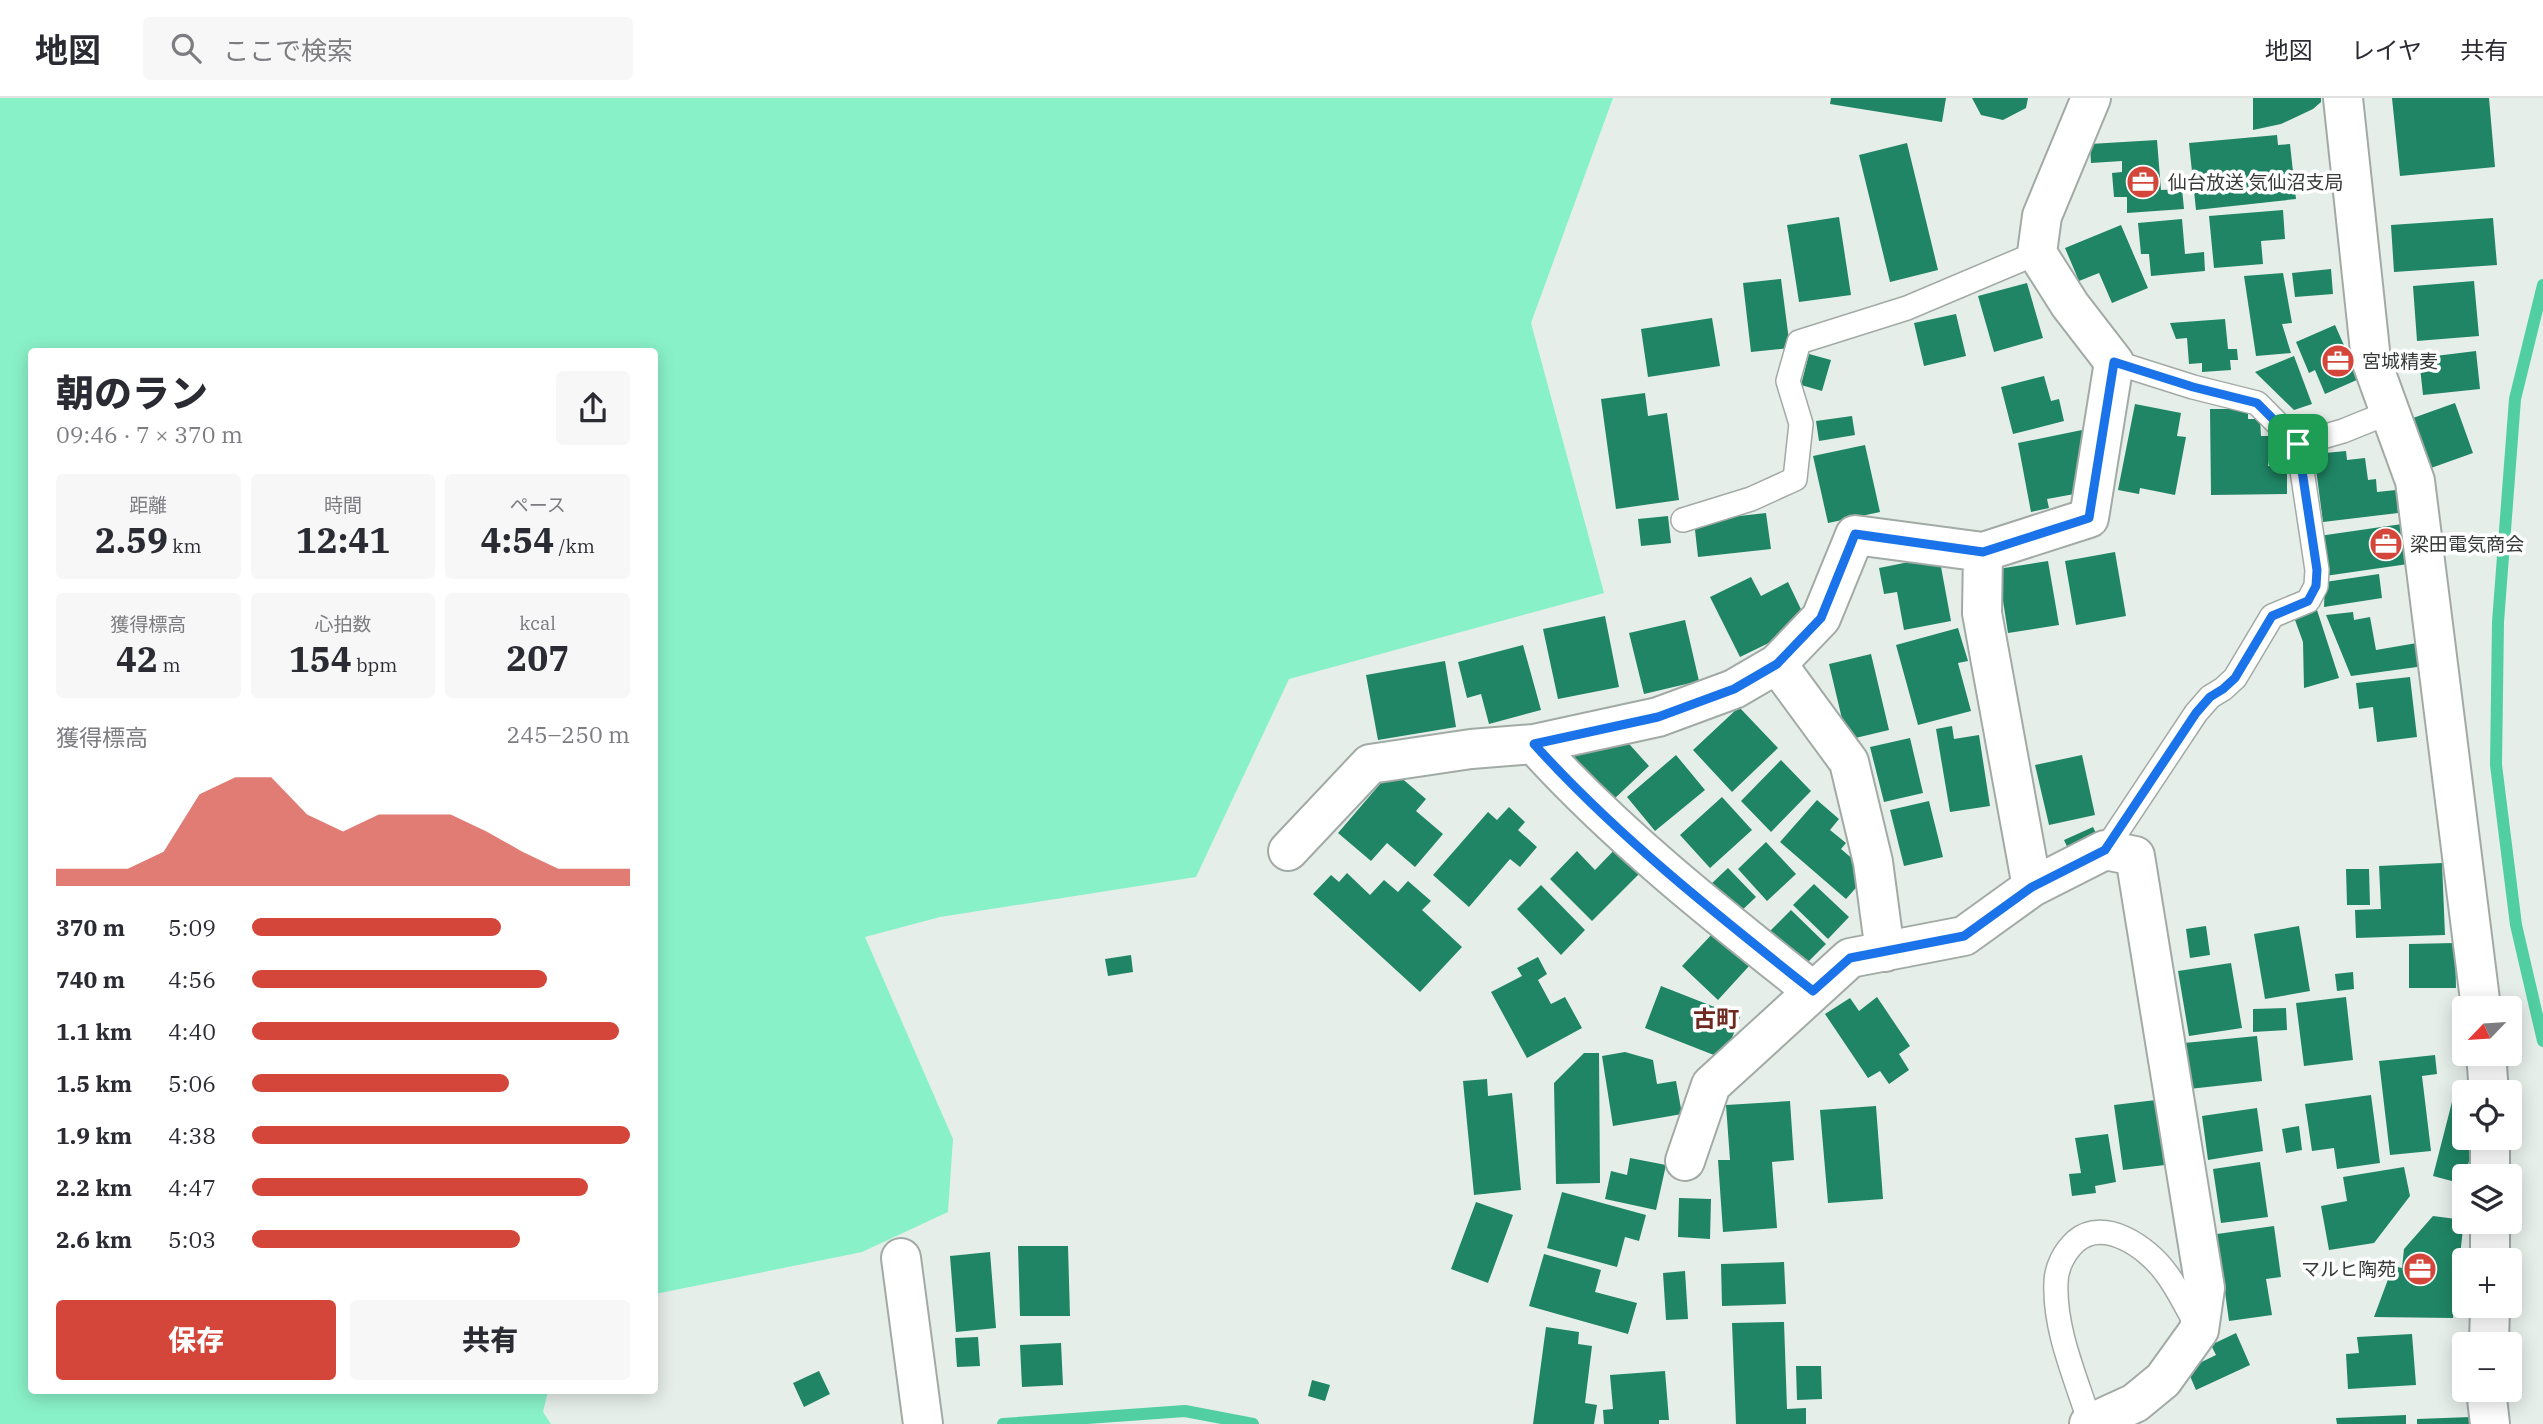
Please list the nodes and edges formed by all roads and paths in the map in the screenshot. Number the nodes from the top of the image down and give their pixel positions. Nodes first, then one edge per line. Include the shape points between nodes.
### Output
1 (2091, 98) edge
2 (2343, 98) edge
3 (2037, 253) junction
4 (2114, 362) junction
5 (2390, 412) junction
6 (2298, 444) junction
7 (1683, 520) dead end
8 (1983, 552) junction
9 (1777, 664) junction
10 (1534, 744) junction
11 (2105, 850) junction
12 (1288, 851) dead end
13 (2032, 887) junction
14 (1885, 951) junction
15 (1813, 991) junction
16 (2479, 996) edge
17 (1685, 1161) dead end
18 (901, 1258) dead end
19 (2199, 1330) junction
20 (2487, 1402) edge
21 (2089, 1423) edge
22 (923, 1424) edge
23 (2490, 1424) edge

1 - 3 street via 2042,216
2 - 5 street via 2371,360
3 - 4 street
3 - 7 lane via 1907,308 1799,342 1788,381 1801,424 1795,479 1751,499
4 - 6 lane via 2257,403
4 - 8 street via 2089,518
5 - 6 lane
5 - 16 street via 2415,481
6 - 11 lane via 2316,586 2308,601 2272,616 2235,678 2196,713
8 - 9 street via 1855,534 1821,618
8 - 13 street via 1982,613
9 - 10 street via 1734,689 1658,717
9 - 14 street via 1849,762 1873,862
10 - 12 street via 1370,764
10 - 15 street via 1588,801
11 - 13 street
11 - 19 street via 2135,856 2205,1288
13 - 14 street via 1964,936
14 - 15 street via 1850,958
15 - 17 street via 1710,1085
18 - 22 street
19 - 21 street via 2163,1380 2135,1403
19 - 21 lane via 2166,1272 2136,1244 2107,1232 2086,1233 2066,1250 2056,1279 2056,1313
20 - 23 street

